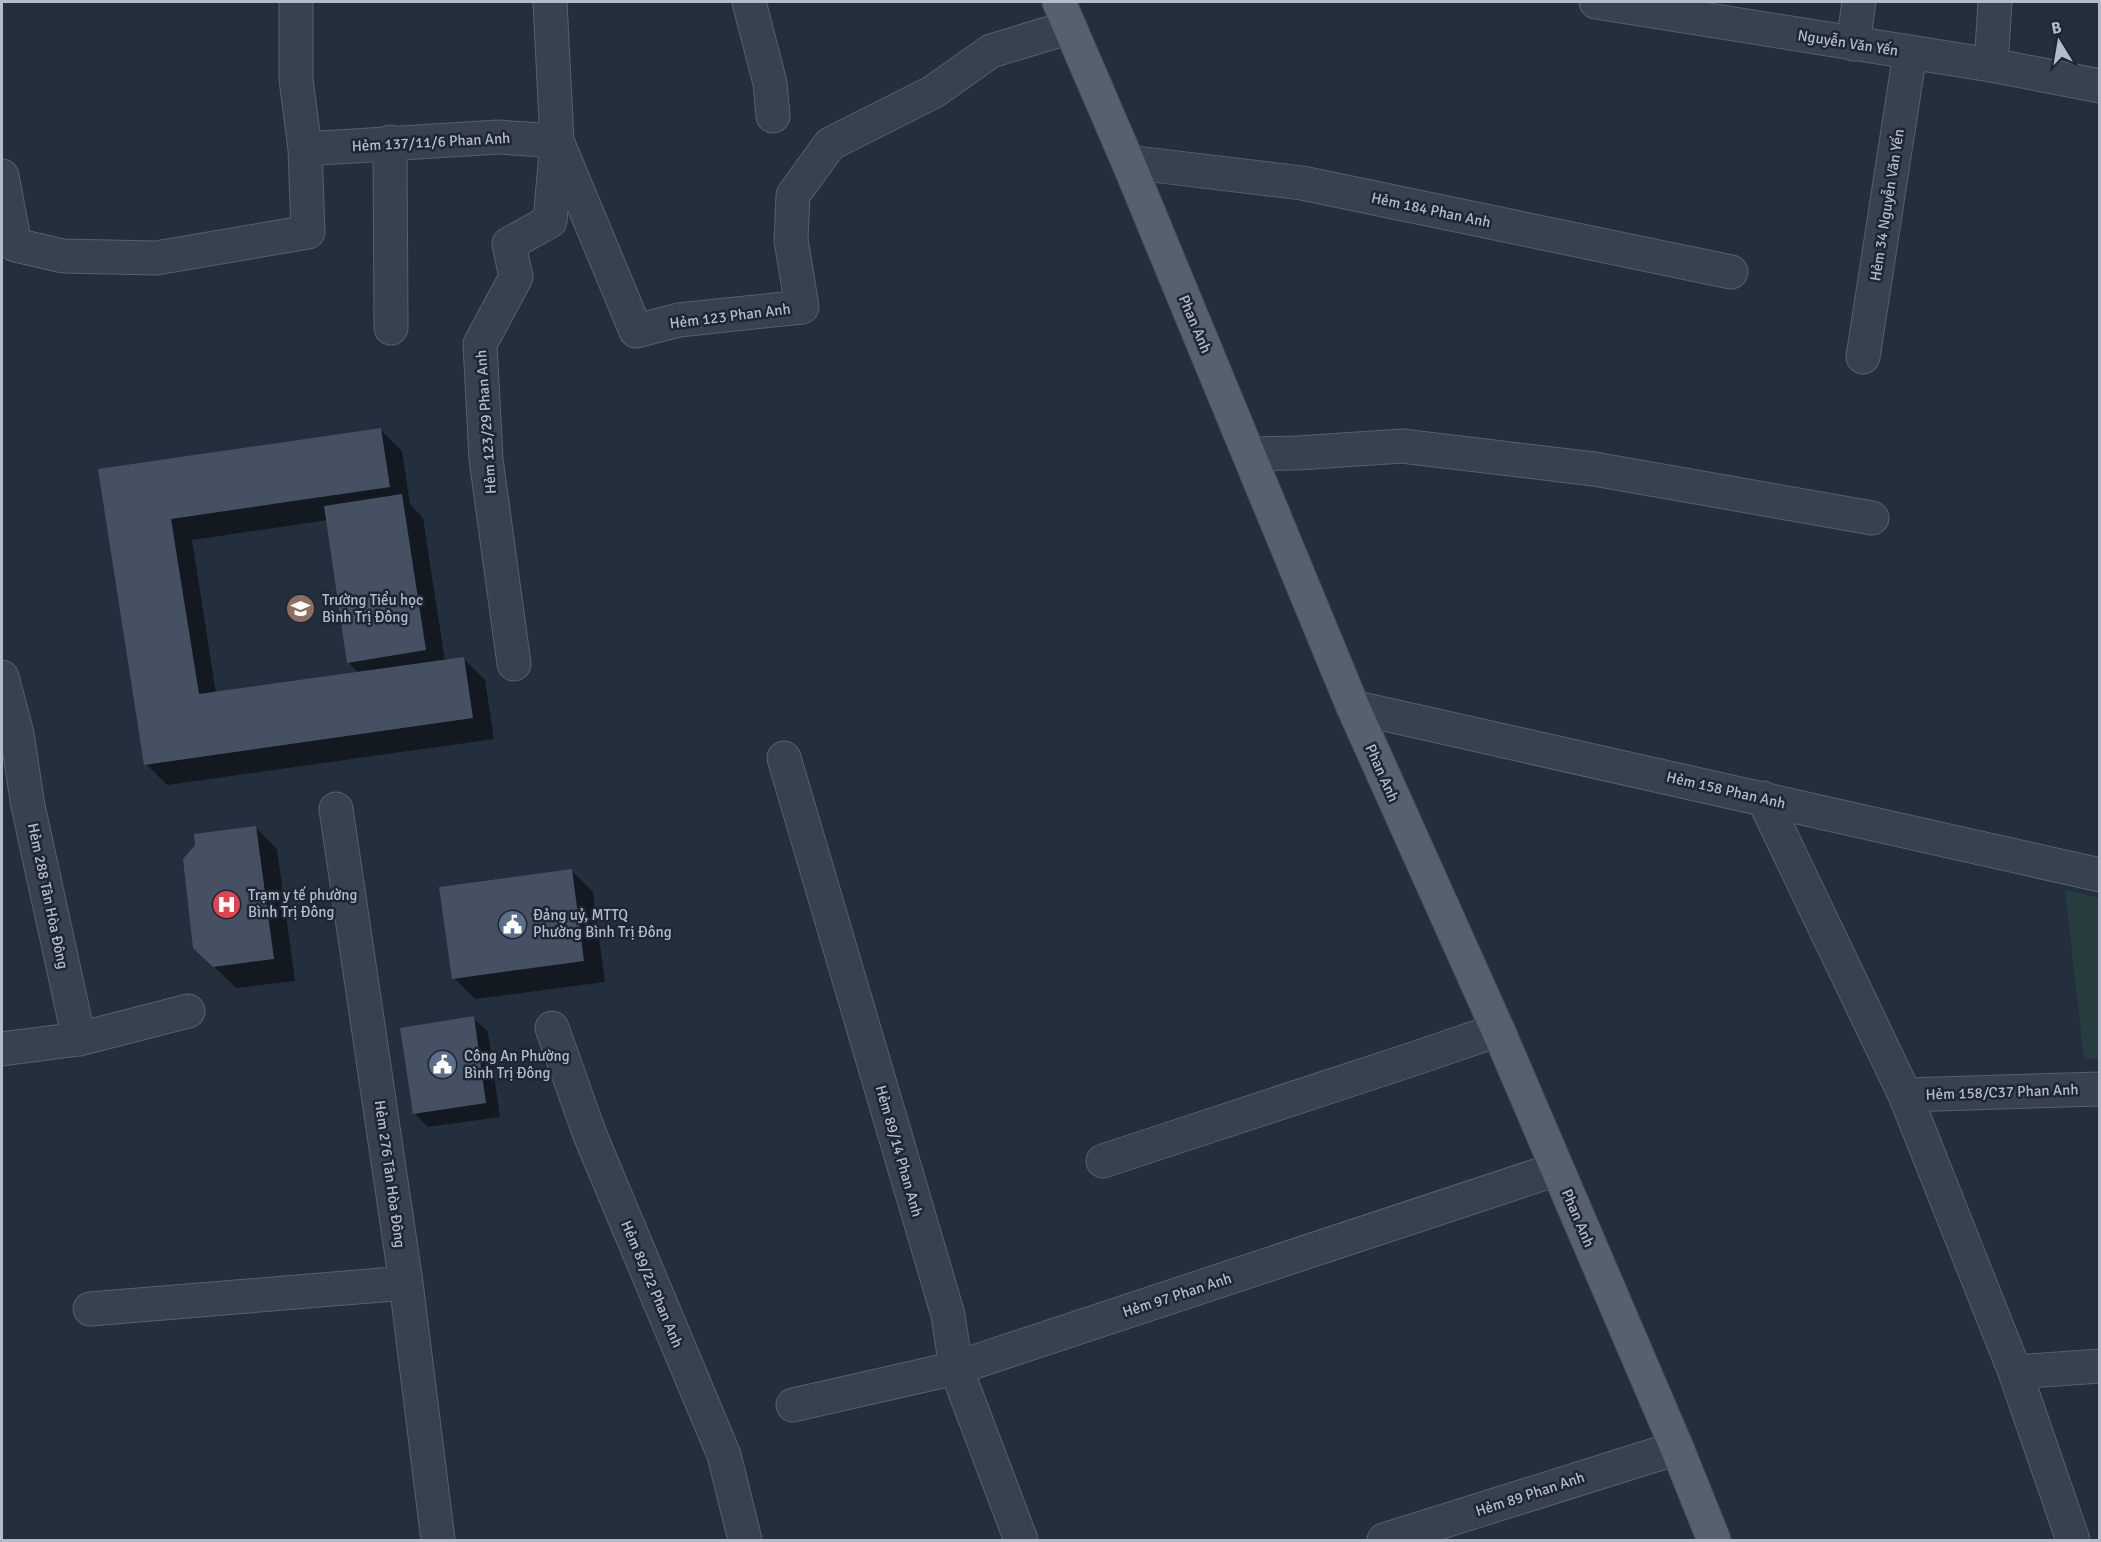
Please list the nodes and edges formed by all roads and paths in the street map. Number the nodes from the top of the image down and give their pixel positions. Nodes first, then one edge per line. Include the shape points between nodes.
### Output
1 (296, 2) edge
2 (550, 2) edge
3 (749, 2) edge
4 (1596, 2) edge
5 (1859, 2) edge
6 (1995, 2) edge
7 (1683, 9) edge
8 (1064, 14) edge
9 (1853, 44) junction
10 (1910, 53) junction
11 (1991, 65) junction
12 (2100, 86) edge
13 (773, 116) dead end
14 (557, 141) junction
15 (390, 142) junction
16 (305, 149) junction
17 (1128, 162) junction
18 (2, 176) edge
19 (1731, 272) dead end
20 (391, 328) dead end
21 (1863, 357) dead end
22 (1249, 454) junction
23 (1872, 518) dead end
24 (514, 664) dead end
25 (2, 677) edge
26 (1353, 707) junction
27 (9, 736) edge
28 (784, 758) dead end
29 (1763, 798) junction
30 (15, 808) edge
31 (336, 809) dead end
32 (2100, 874) edge
33 (188, 1011) dead end
34 (552, 1028) dead end
35 (1498, 1030) junction
36 (79, 1039) junction
37 (2, 1049) edge
38 (2100, 1089) edge
39 (1905, 1095) junction
40 (1103, 1161) dead end
41 (1557, 1169) junction
42 (406, 1282) junction
43 (90, 1309) dead end
44 (2100, 1366) edge
45 (956, 1368) junction
46 (2015, 1372) junction
47 (793, 1405) dead end
48 (1677, 1448) junction
49 (438, 1540) edge
50 (745, 1540) edge
51 (1021, 1540) edge
52 (1383, 1540) edge
53 (1714, 1540) edge
54 (2073, 1540) edge

1 - 16 street via 296,79
2 - 14 street
3 - 13 street via 770,83
4 - 7 street, Nguyễn Văn Yến
5 - 9 street
6 - 11 street
7 - 9 street, Nguyễn Văn Yến
8 - 14 street, Hẻm 123 Phan Anh via 990,51 933,92 830,144 793,195 791,240 802,307 679,320 636,331
8 - 17 main road, Phan Anh
9 - 10 street, Nguyễn Văn Yến
10 - 11 street, Nguyễn Văn Yến
10 - 21 street, Hẻm 34 Nguyễn Văn Yến
11 - 12 street, Nguyễn Văn Yến
14 - 15 street, Hẻm 137/11/6 Phan Anh via 498,137
14 - 24 street, Hẻm 123/29 Phan Anh via 550,221 509,244 516,277 480,344 486,459
15 - 16 street, Hẻm 137/11/6 Phan Anh
15 - 20 street
16 - 18 street via 308,232 156,258 63,256 15,245
17 - 19 street, Hẻm 184 Phan Anh via 1302,183
17 - 22 main road, Phan Anh
22 - 23 street via 1402,446 1594,469
22 - 26 main road, Phan Anh
25 - 27 street, Hẻm 288 Tân Hòa Đông
26 - 29 street, Hẻm 158 Phan Anh
26 - 35 main road, Phan Anh
27 - 30 street, Hẻm 288 Tân Hòa Đông
28 - 45 street, Hẻm 89/14 Phan Anh via 948,1315
29 - 32 street, Hẻm 158 Phan Anh
29 - 39 street
30 - 36 street, Hẻm 288 Tân Hòa Đông
31 - 42 street, Hẻm 276 Tân Hòa Đông
33 - 36 street
34 - 50 street, Hẻm 89/22 Phan Anh via 590,1135 724,1455
35 - 40 street
35 - 41 main road, Phan Anh
36 - 37 street
38 - 39 street, Hẻm 158/C37 Phan Anh
39 - 46 street
41 - 45 street, Hẻm 97 Phan Anh
41 - 48 main road, Phan Anh
42 - 43 street
42 - 49 street, Hẻm 276 Tân Hòa Đông
44 - 46 street
45 - 47 street, Hẻm 97 Phan Anh
45 - 51 street, Hẻm 89/14 Phan Anh
46 - 54 street
48 - 52 street, Hẻm 89 Phan Anh
48 - 53 main road, Phan Anh

